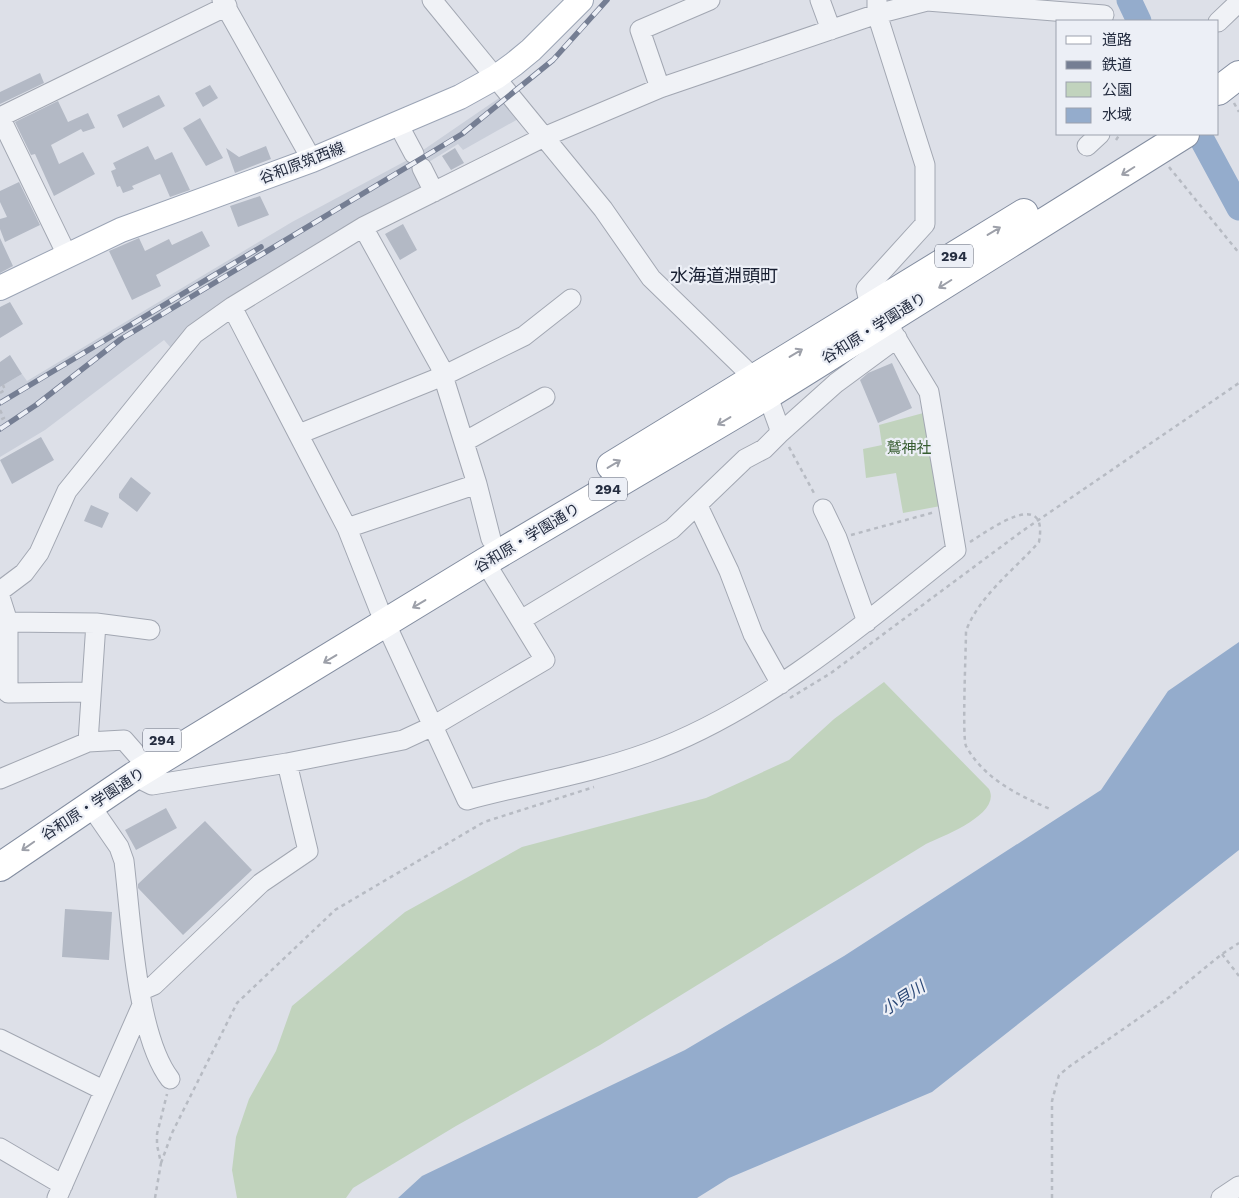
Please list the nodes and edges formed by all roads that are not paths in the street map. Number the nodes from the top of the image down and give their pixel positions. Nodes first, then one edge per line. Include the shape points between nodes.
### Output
1 (432, 0) edge
2 (581, 0) edge
3 (710, 0) edge
4 (820, 0) edge
5 (1239, 2) edge
6 (225, 3) edge
7 (877, 7) edge
8 (1103, 12) edge
9 (1219, 21) edge
10 (831, 30) junction
11 (496, 77) junction
12 (660, 88) junction
13 (0, 117) edge
14 (398, 124) junction
15 (544, 137) junction
16 (1167, 141) edge
17 (312, 160) junction
18 (434, 192) junction
19 (363, 227) junction
20 (67, 255) junction
21 (0, 288) edge
22 (571, 299) dead end
23 (232, 307) junction
24 (884, 322) junction
25 (443, 376) junction
26 (760, 387) junction
27 (545, 398) dead end
28 (299, 434) junction
29 (783, 439) junction
30 (464, 442) junction
31 (477, 484) junction
32 (698, 506) junction
33 (823, 509) road end
34 (347, 528) junction
35 (488, 551) junction
36 (0, 591) edge
37 (0, 597) edge
38 (382, 616) junction
39 (521, 620) junction
40 (8, 622) junction
41 (867, 622) junction
42 (96, 623) junction
43 (150, 630) dead end
44 (781, 684) junction
45 (90, 692) junction
46 (433, 726) junction
47 (88, 742) junction
48 (286, 763) junction
49 (136, 766) junction
50 (0, 779) edge
51 (90, 805) junction
52 (0, 844) edge
53 (0, 867) edge
54 (141, 998) junction
55 (0, 1039) edge
56 (170, 1079) road end
57 (103, 1090) junction
58 (0, 1148) edge
59 (1239, 1186) edge
60 (60, 1192) edge
61 (1221, 1198) edge

1 - 11 street
2 - 11 main road, 谷和原筑西線 via 531,50
3 - 12 street via 640,30
4 - 10 street
5 - 9 street
6 - 13 street
6 - 17 street
7 - 8 street via 926,1
7 - 10 street
7 - 24 street via 925,165 925,224 866,289
10 - 12 street
11 - 14 main road, 谷和原筑西線
11 - 15 street
12 - 15 street
13 - 20 street
14 - 17 main road, 谷和原筑西線
14 - 18 street
15 - 18 street
15 - 26 street via 603,209 651,278
16 - 24 highway, 谷和原・学園通り / 294
17 - 20 main road, 谷和原筑西線 via 121,230
18 - 19 street
19 - 23 street
19 - 25 street
20 - 21 main road, 谷和原筑西線
22 - 25 street via 524,336
23 - 28 street
23 - 36 street via 194,334 169,363 67,491 39,553 24,573
24 - 26 highway, 谷和原・学園通り / 294
24 - 29 street via 836,383
24 - 41 street via 929,392 956,550
25 - 28 street
25 - 30 street
26 - 29 street
26 - 35 highway, 谷和原・学園通り / 294
27 - 30 street
28 - 34 street
29 - 32 street via 745,459
30 - 31 street
31 - 34 street
31 - 35 street
32 - 39 street via 672,529
32 - 44 street via 729,571 753,634
33 - 41 street via 837,538
34 - 38 street
35 - 38 highway, 谷和原・学園通り / 294
35 - 39 street
37 - 40 street
38 - 46 street
38 - 49 highway, 谷和原・学園通り / 294
39 - 46 street via 545,660
40 - 42 street
40 - 45 street via 8,692
41 - 44 street
42 - 43 street
42 - 45 street
44 - 46 street via 713,723 648,753 466,800
45 - 47 street
46 - 48 street via 403,740
47 - 49 street via 124,740
47 - 50 street
48 - 49 street via 152,785
48 - 54 street via 308,850 261,883
49 - 51 highway, 谷和原・学園通り / 294
49 - 52 highway, 谷和原・学園通り / 294 via 75,793
51 -> 53 highway, 谷和原・学園通り / 294
51 - 54 street via 120,847 124,861
54 - 56 street via 154,1048
54 - 57 street
55 - 57 street
57 - 60 street
58 - 60 street
59 - 61 street

